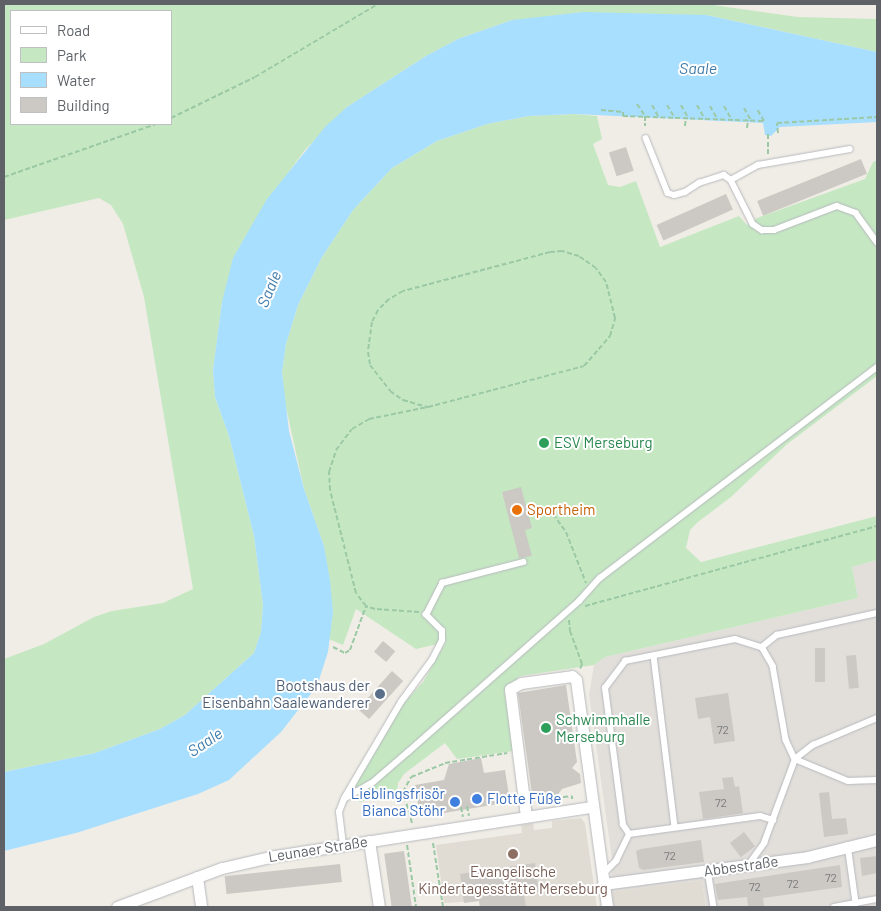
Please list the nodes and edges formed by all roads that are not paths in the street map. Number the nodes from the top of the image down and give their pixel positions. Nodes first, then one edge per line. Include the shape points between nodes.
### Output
1 (646, 138) dead end
2 (850, 148) dead end
3 (731, 180) junction
4 (877, 242) edge
5 (877, 367) edge
6 (523, 562) dead end
7 (877, 613) edge
8 (762, 647) junction
9 (654, 656) junction
10 (877, 718) edge
11 (795, 759) junction
12 (877, 780) edge
13 (344, 799) junction
14 (592, 807) junction
15 (526, 816) junction
16 (773, 820) junction
17 (675, 827) junction
18 (629, 834) junction
19 (877, 840) edge
20 (369, 841) junction
21 (848, 844) junction
22 (343, 845) junction
23 (748, 865) junction
24 (708, 870) junction
25 (197, 877) junction
26 (603, 879) junction
27 (877, 899) edge
28 (856, 903) junction
29 (117, 907) edge
30 (201, 907) edge
31 (378, 907) edge
32 (606, 907) edge
33 (714, 907) edge
34 (834, 907) edge

1 - 3 lane via 668,193 685,192 714,176 724,175
2 - 3 lane via 768,163 737,174
3 - 4 lane via 749,217 762,230 774,230 837,206 856,213
5 - 13 lane via 787,433 589,590 379,776
6 - 13 lane via 442,583 426,616 442,631 442,640
7 - 8 lane via 777,634
8 - 9 lane via 735,639
8 - 11 lane via 773,666 786,740
9 - 17 lane
9 - 18 lane via 625,662 605,688 623,825
10 - 11 lane via 813,745
11 - 12 lane via 848,782
11 - 16 lane
13 - 22 lane via 339,812
14 - 15 street, Leunaer Straße
14 - 15 street via 573,678 567,675 521,683 510,689
14 - 26 street
15 - 20 street, Leunaer Straße via 410,838
16 - 17 lane via 760,816
16 - 23 lane via 764,843
17 - 18 lane
18 - 26 lane
19 - 21 street, Abbestraße
20 - 22 street, Leunaer Straße
20 - 31 street
21 - 23 street, Abbestraße via 806,857
21 - 28 lane
22 - 25 street, Leunaer Straße via 274,856
23 - 24 street, Abbestraße
24 - 26 street, Abbestraße
24 - 33 lane
25 - 29 street, Leunaer Straße
25 - 30 street
26 - 32 street
27 - 28 lane
28 - 34 lane

